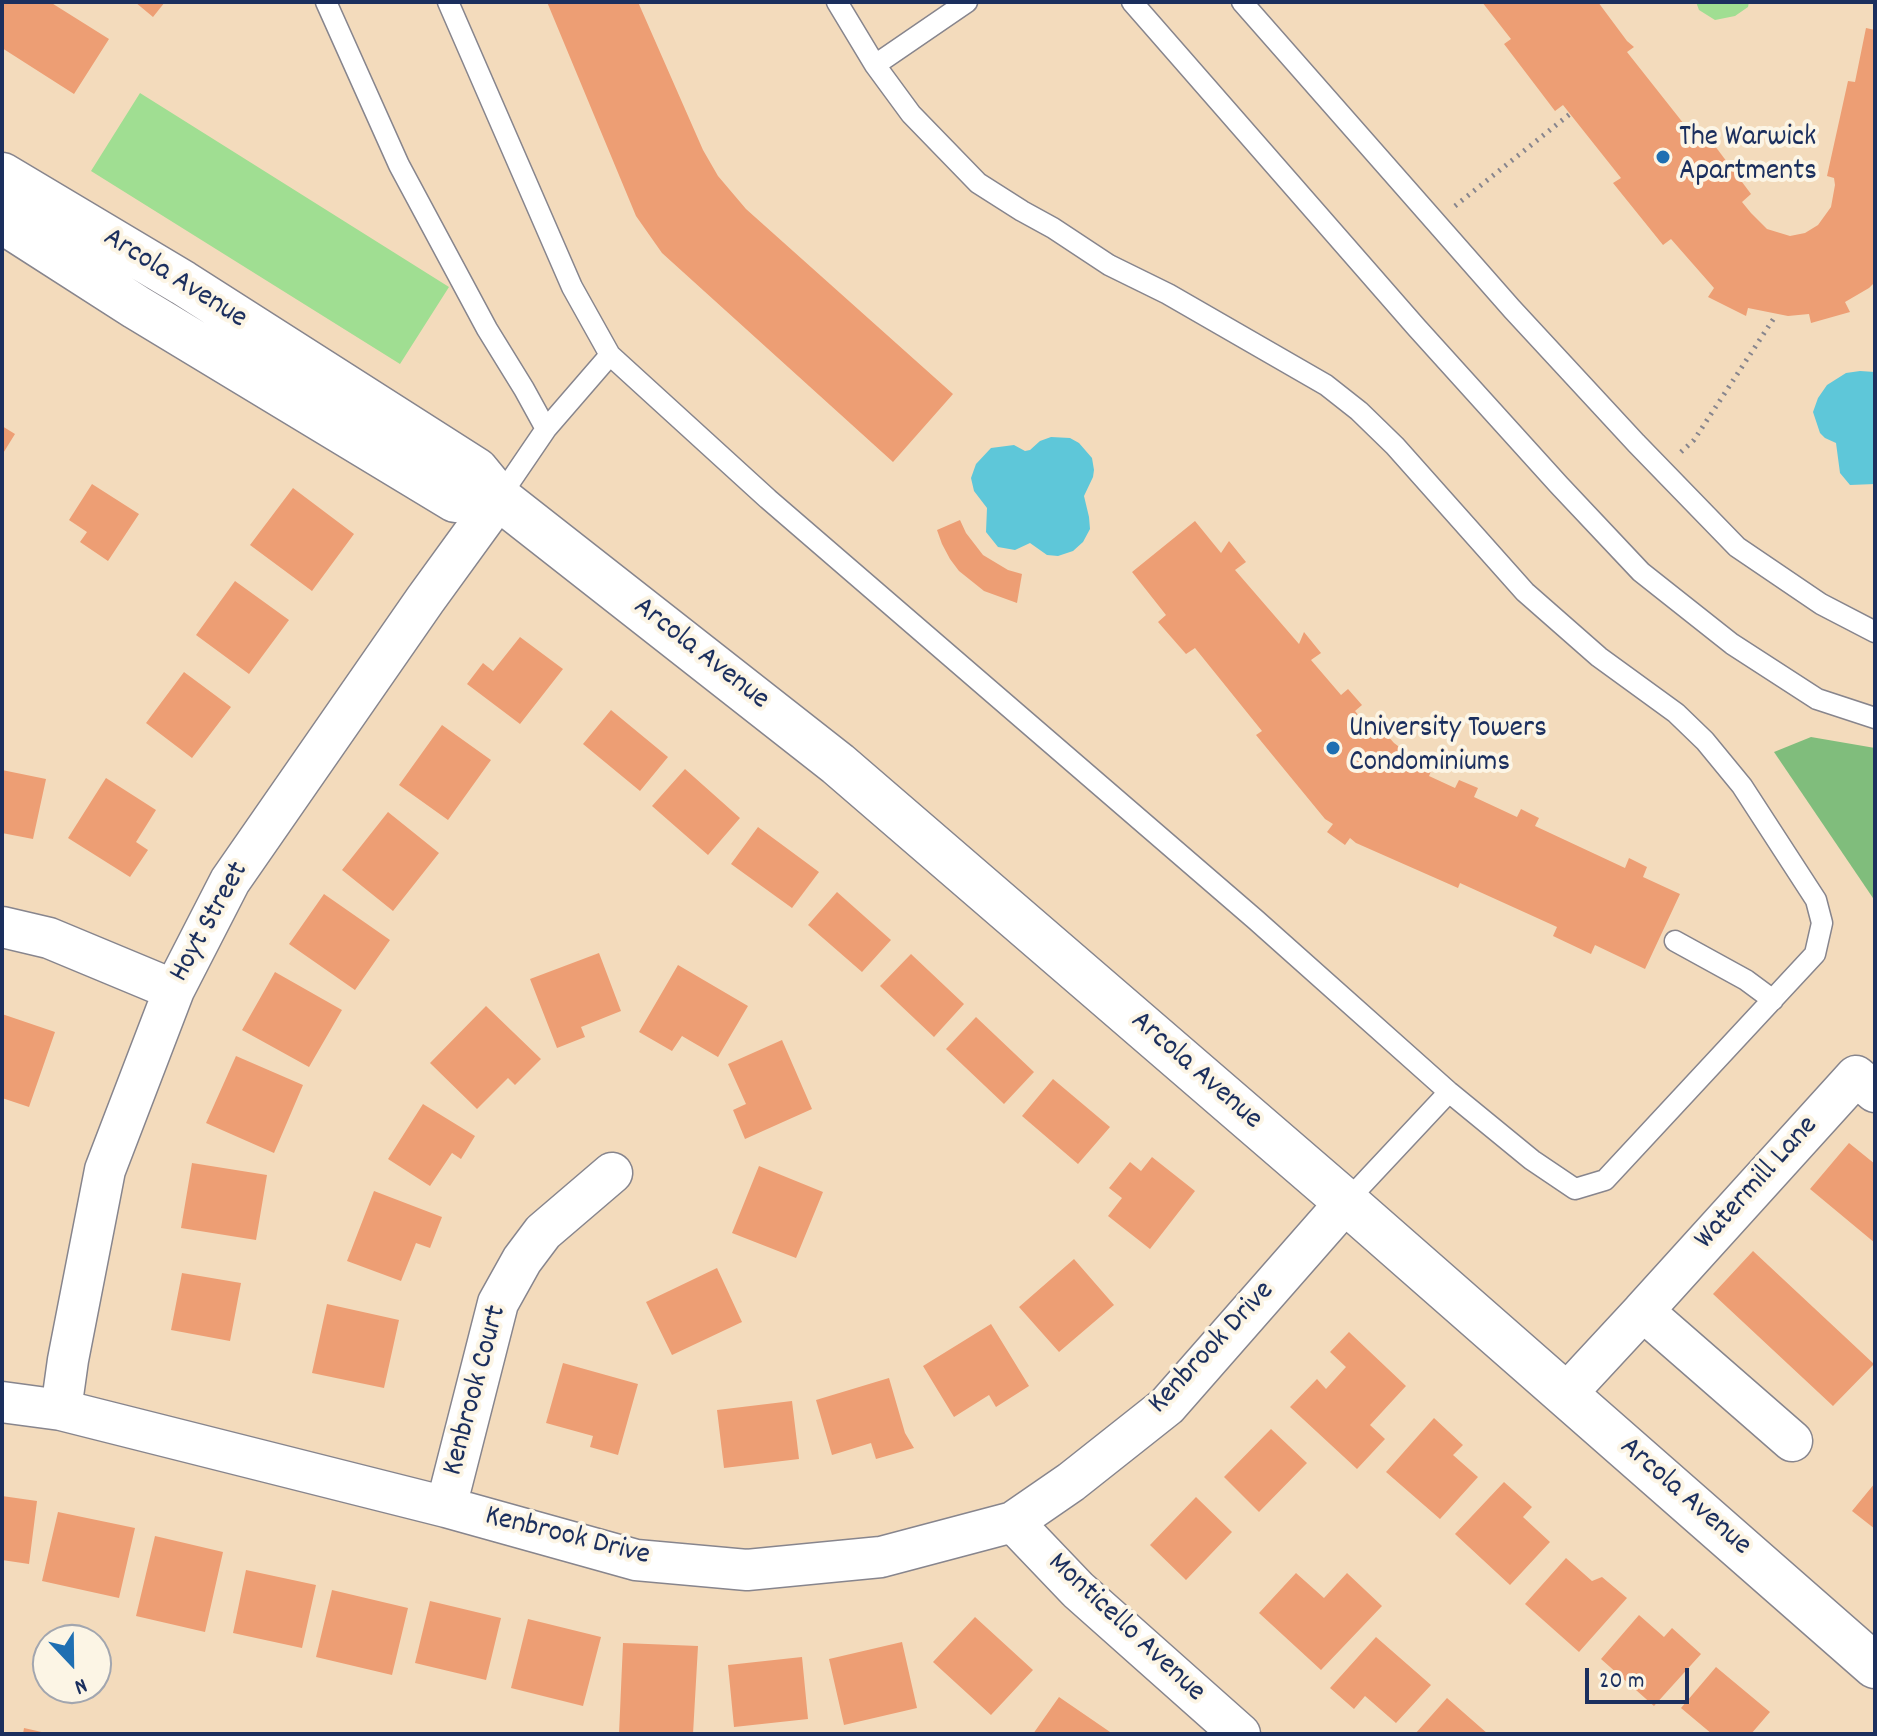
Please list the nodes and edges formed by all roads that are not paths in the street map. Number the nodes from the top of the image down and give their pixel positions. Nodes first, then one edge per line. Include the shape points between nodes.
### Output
1 (326, 2) edge
2 (448, 2) edge
3 (837, 2) edge
4 (967, 2) edge
5 (1132, 2) edge
6 (1242, 2) edge
7 (875, 65) junction
8 (2, 175) edge
9 (2, 221) edge
10 (610, 355) junction
11 (546, 429) junction
12 (499, 498) junction
13 (1875, 632) edge
14 (1875, 718) edge
15 (2, 927) edge
16 (1675, 941) dead end
17 (174, 990) junction
18 (1773, 1000) junction
19 (1449, 1092) junction
20 (1875, 1092) edge
21 (612, 1173) dead end
22 (1346, 1202) junction
23 (1643, 1311) junction
24 (1566, 1394) junction
25 (2, 1402) edge
26 (61, 1410) junction
27 (1792, 1441) dead end
28 (446, 1507) junction
29 (1013, 1522) junction
30 (1875, 1666) edge
31 (1240, 1734) edge

1 - 11 lane via 399,165
2 - 10 lane via 572,287
3 - 7 lane
4 - 7 lane
5 - 14 lane via 1417,328 1641,572 1732,644 1817,699
6 - 13 lane via 1512,309 1737,547 1821,604
7 - 18 lane via 911,114 978,183 1109,265 1326,385 1359,411 1525,592 1705,741 1742,786 1816,900 1822,923 1815,954
8 - 12 street, Arcola Avenue via 476,470
9 - 12 street, Arcola Avenue via 455,500
10 - 11 lane
10 - 19 lane
11 - 12 lane
12 - 17 street, Hoyt Street via 230,881
12 - 22 street, Arcola Avenue via 838,764
15 - 17 street via 49,938
16 - 18 lane
17 - 26 street, Hoyt Street via 105,1170
18 - 19 lane via 1605,1180 1590,1185 1575,1189
19 - 22 lane
20 - 23 street, Watermill Lane via 1856,1076
21 - 28 street, Kenbrook Court via 543,1232 498,1303
22 - 24 street, Arcola Avenue
22 - 29 street, Kenbrook Drive via 1167,1406
23 - 24 street, Watermill Lane
23 - 27 street
24 - 30 street, Arcola Avenue
25 - 26 street, Kenbrook Drive
26 - 28 street, Kenbrook Drive
28 - 29 street, Kenbrook Drive via 636,1560 747,1570 881,1557
29 - 31 street, Monticello Avenue via 1078,1590

